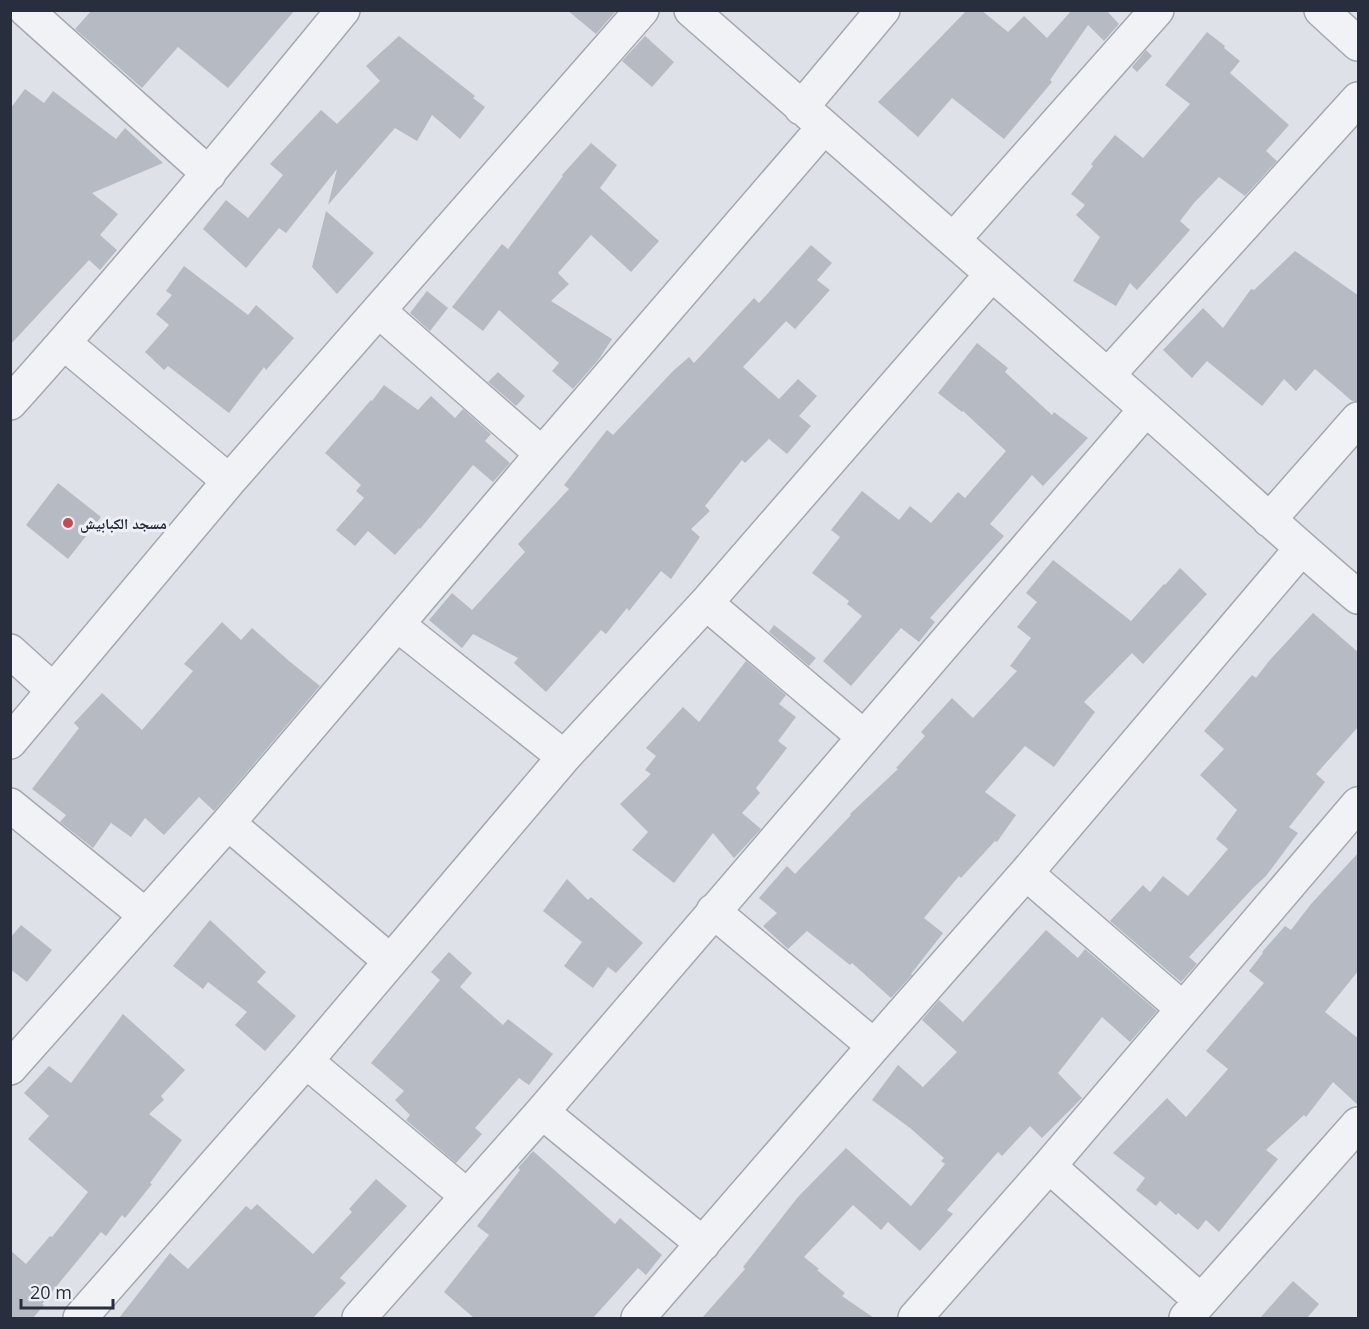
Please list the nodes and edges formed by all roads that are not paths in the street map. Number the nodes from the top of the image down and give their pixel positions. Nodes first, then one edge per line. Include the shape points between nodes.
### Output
1 (26, 10) edge
2 (343, 10) edge
3 (642, 10) edge
4 (691, 10) edge
5 (883, 10) edge
6 (1157, 10) edge
7 (1321, 10) edge
8 (1359, 44) edge
9 (1359, 99) edge
10 (812, 117) junction
11 (209, 174) junction
12 (953, 240) junction
13 (991, 274) junction
14 (379, 311) junction
15 (64, 343) junction
16 (1108, 375) junction
17 (10, 403) edge
18 (1146, 409) junction
19 (1359, 419) edge
20 (542, 454) junction
21 (229, 481) junction
22 (1269, 520) junction
23 (1301, 549) junction
24 (1359, 597) edge
25 (706, 603) junction
26 (398, 625) junction
27 (10, 651) edge
28 (53, 690) junction
29 (864, 737) junction
30 (10, 742) edge
31 (564, 757) junction
32 (1359, 804) edge
33 (10, 805) edge
34 (228, 823) junction
35 (1026, 873) junction
36 (713, 911) junction
37 (145, 915) junction
38 (390, 961) junction
39 (1182, 1008) junction
40 (874, 1046) junction
41 (306, 1061) junction
42 (10, 1068) edge
43 (542, 1113) junction
44 (1352, 1145) edge
45 (1049, 1166) junction
46 (467, 1196) junction
47 (703, 1244) junction
48 (1193, 1310) edge
49 (80, 1318) edge
50 (359, 1318) edge
51 (638, 1318) edge
52 (915, 1318) edge

1 - 11 street
2 - 11 street
3 - 14 street
4 - 10 street
5 - 10 street
6 - 12 street
7 - 8 street
9 - 16 street
10 - 12 street
10 - 20 street
11 - 15 street
12 - 13 street
13 - 16 street
13 - 25 street
14 - 20 street
14 - 21 street
15 - 17 street
15 - 21 street
16 - 18 street
18 - 22 street
18 - 29 street
19 - 22 street
20 - 26 street
21 - 28 street
22 - 23 street
23 - 24 street
23 - 35 street
25 - 29 street
25 - 31 street
26 - 31 street
26 - 34 street
27 - 28 street
28 - 30 street
29 - 36 street
31 - 38 street
32 - 39 street
33 - 37 street
34 - 37 street
34 - 38 street
35 - 39 street
35 - 40 street
36 - 40 street
36 - 43 street
37 - 42 street
38 - 41 street
39 - 45 street
40 - 47 street
41 - 46 street
41 - 49 street
43 - 46 street
43 - 47 street
44 - 48 street
45 - 48 street
45 - 52 street
46 - 50 street
47 - 51 street

